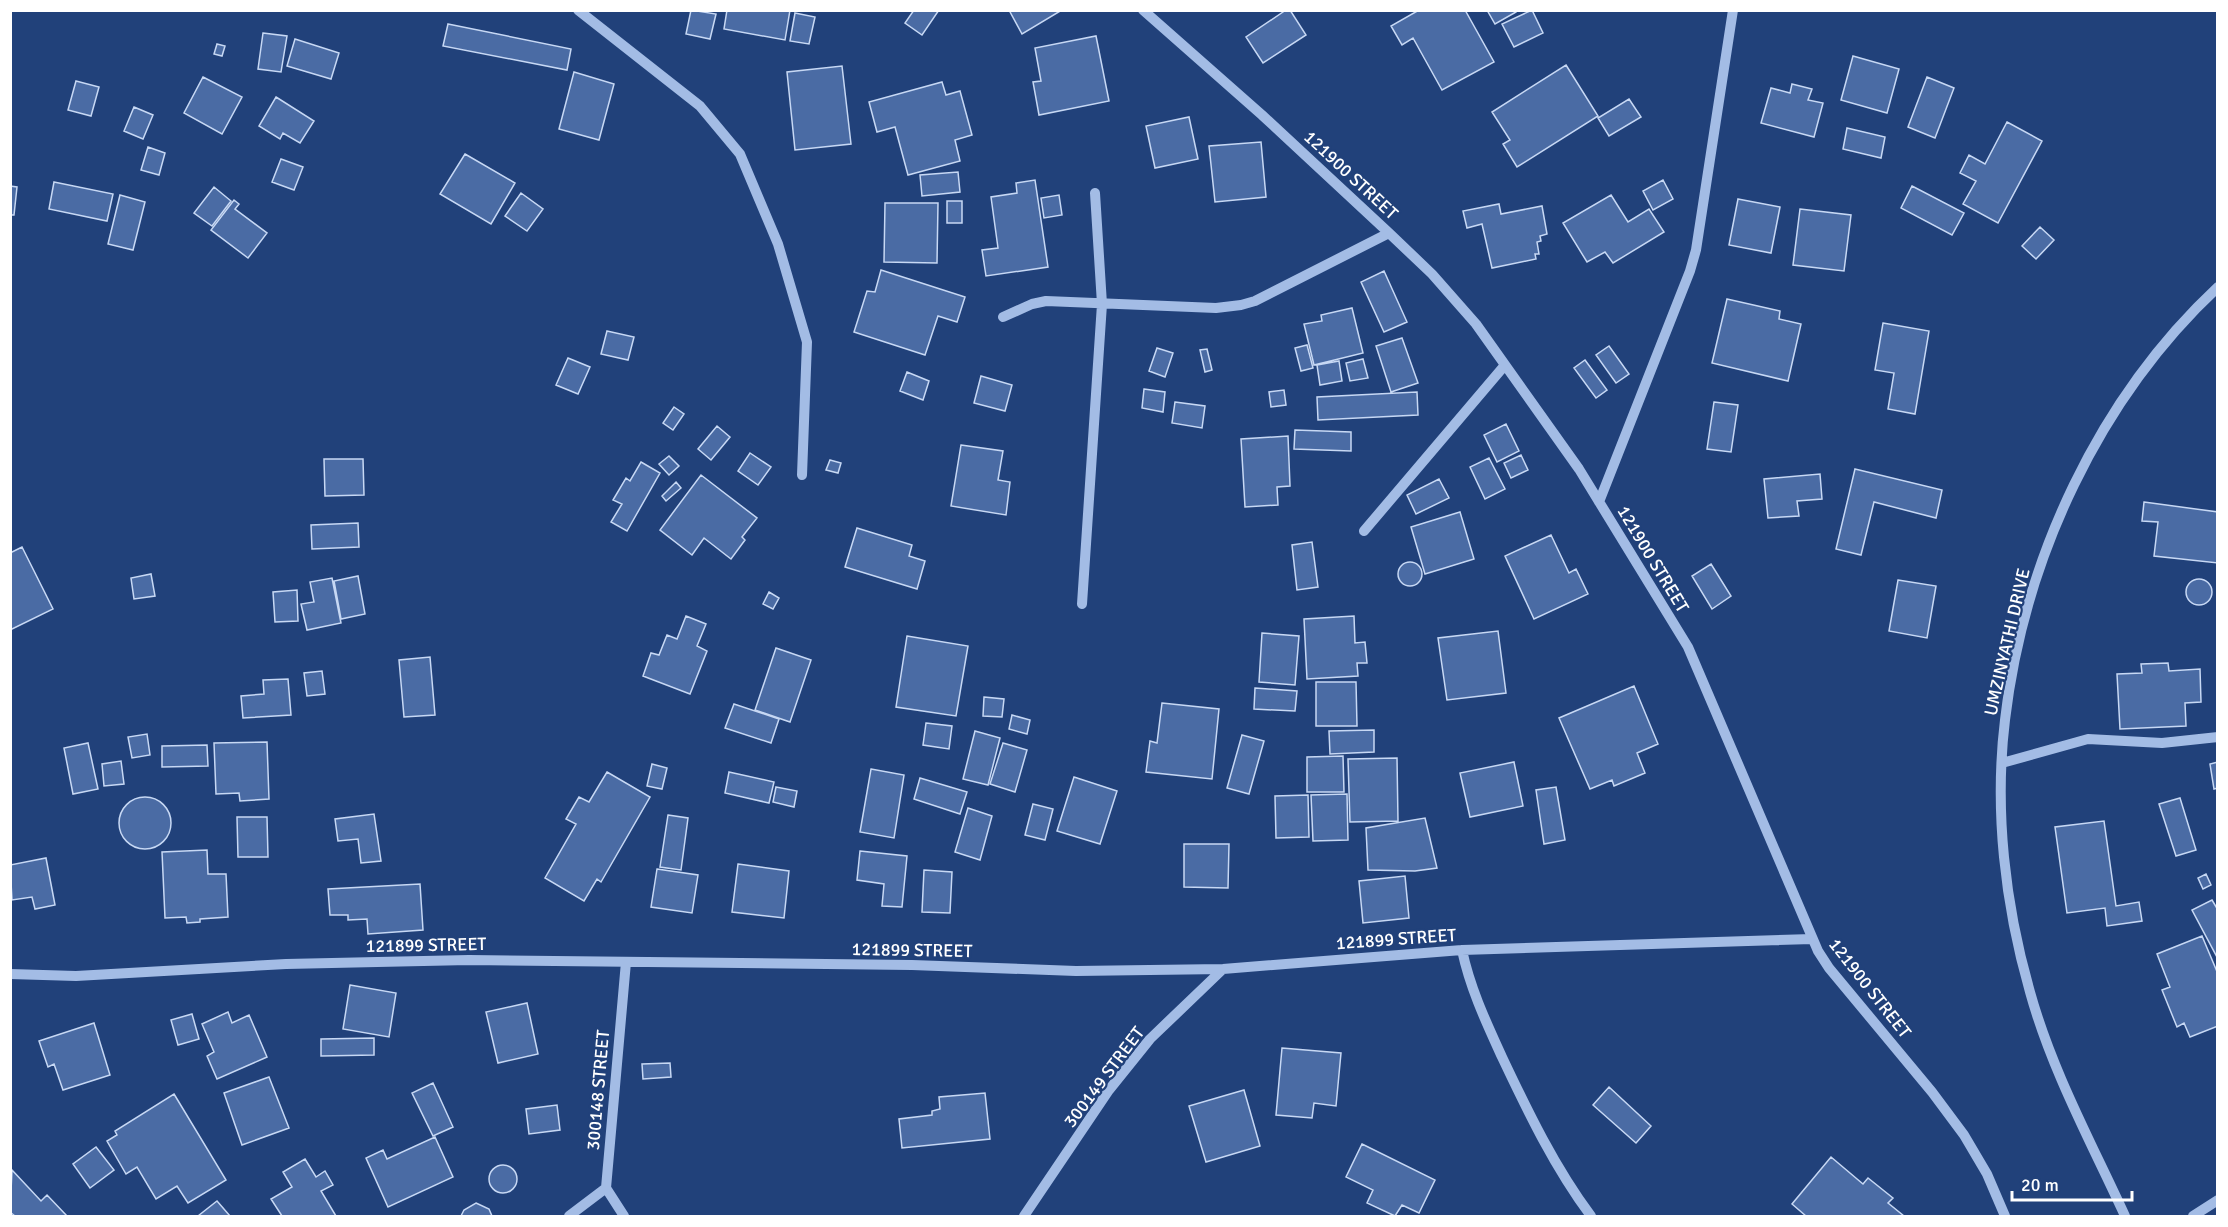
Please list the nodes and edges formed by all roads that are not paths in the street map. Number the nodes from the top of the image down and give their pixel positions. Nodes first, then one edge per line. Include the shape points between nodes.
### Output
1 (578, 10) edge
2 (1143, 10) edge
3 (1733, 10) edge
4 (1095, 193) dead end
5 (1389, 233) junction
6 (2217, 286) edge
7 (1102, 304) junction
8 (1003, 317) dead end
9 (1505, 366) junction
10 (802, 476) dead end
11 (1599, 502) junction
12 (1364, 531) dead end
13 (1082, 604) dead end
14 (2217, 737) edge
15 (2002, 763) junction
16 (1812, 939) junction
17 (1462, 950) junction
18 (626, 962) junction
19 (1223, 969) junction
20 (10, 974) edge
21 (606, 1188) junction
22 (2217, 1200) edge
23 (569, 1216) edge
24 (624, 1216) edge
25 (1024, 1216) edge
26 (1592, 1216) edge
27 (2005, 1216) edge
28 (2125, 1216) edge
29 (2193, 1216) edge

1 - 10 street via 700,106 740,154 778,244 807,342
2 - 5 street, 121900 STREET
3 - 11 street via 1696,250
4 - 7 street
5 - 7 street via 1241,305 1216,308
5 - 9 street, 121900 STREET via 1451,295
6 - 15 street, UMZINYATHI DRIVE via 2140,372 2102,430 2065,504 2033,588 2012,681
7 - 8 street via 1046,301
7 - 13 street
9 - 11 street, 121900 STREET
9 - 12 street
11 - 16 street, 121900 STREET via 1688,647
14 - 15 street via 2162,743 2088,740
15 - 28 street, UMZINYATHI DRIVE via 2004,855 2030,992 2065,1091
16 - 17 street, 121899 STREET
16 - 27 street, 121900 STREET via 1829,968 1964,1135
17 - 19 street, 121899 STREET
17 - 26 street via 1467,975 1524,1103 1563,1174
18 - 19 street, 121899 STREET via 1076,971
18 - 20 street, 121899 STREET via 469,960 286,964 76,976
18 - 21 street, 300148 STREET
19 - 25 street, 300149 STREET via 1143,1048 1109,1090
21 - 23 street
21 - 24 street
22 - 29 street

